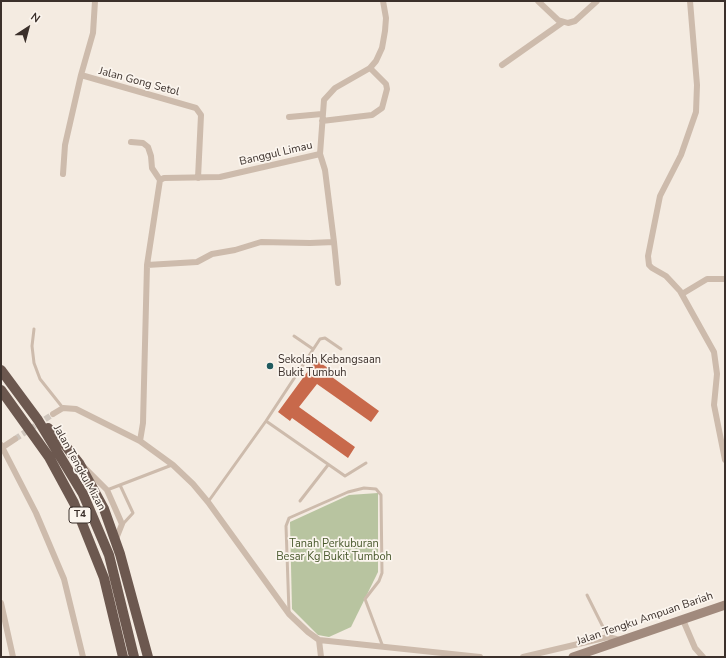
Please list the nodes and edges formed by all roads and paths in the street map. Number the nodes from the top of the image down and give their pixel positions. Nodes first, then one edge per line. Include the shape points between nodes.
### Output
1 (95, 1) edge
2 (384, 1) edge
3 (538, 1) edge
4 (597, 1) edge
5 (690, 1) edge
6 (563, 22) junction
7 (502, 65) dead end
8 (370, 68) junction
9 (81, 76) junction
10 (322, 114) junction
11 (289, 117) dead end
12 (322, 120) junction
13 (131, 142) dead end
14 (320, 154) junction
15 (63, 174) dead end
16 (198, 178) junction
17 (160, 180) junction
18 (334, 242) junction
19 (147, 265) junction
20 (725, 279) edge
21 (338, 283) dead end
22 (682, 294) junction
23 (34, 329) dead end
24 (294, 336) dead end
25 (313, 349) junction
26 (340, 349) dead end
27 (1, 370) edge
28 (1, 390) edge
29 (63, 408) junction
30 (53, 414) tunnel mouth
31 (38, 420) junction
32 (266, 421) junction
33 (15, 439) tunnel mouth
34 (140, 441) junction
35 (2, 446) edge
36 (725, 460) edge
37 (80, 463) junction
38 (366, 463) dead end
39 (173, 464) junction
40 (328, 464) junction
41 (120, 485) junction
42 (107, 490) junction
43 (300, 501) dead end
44 (208, 502) junction
45 (122, 524) junction
46 (116, 540) junction
47 (587, 595) dead end
48 (1, 603) edge
49 (725, 604) edge
50 (289, 614) junction
51 (683, 620) junction
52 (8, 636) junction
53 (608, 637) junction
54 (1, 638) edge
55 (319, 640) junction
56 (620, 640) junction
57 (383, 648) junction
58 (13, 657) edge
59 (84, 657) edge
60 (123, 657) edge
61 (134, 657) edge
62 (148, 657) edge
63 (321, 657) edge
64 (480, 657) edge
65 (523, 657) edge
66 (573, 657) edge
67 (703, 657) edge

1 - 9 street, Jalan Gong Setol via 93,33
2 - 8 street, Banggul Limau via 386,18 382,48
3 - 6 street
4 - 6 street via 575,21
5 - 22 street via 697,85 696,112 681,155 660,196 648,256 649,265 666,276
6 - 7 street
8 - 10 street, Banggul Limau via 329,93 324,100
8 - 12 street via 386,84 382,108 372,115
9 - 15 street via 65,144
9 - 16 street, Jalan Gong Setol via 196,108 201,115
10 - 11 street
10 - 12 street, Banggul Limau
12 - 14 street, Banggul Limau
13 - 17 street via 143,143 148,147 152,168
14 - 16 street, Banggul Limau via 220,177
14 - 18 street via 325,170
16 - 17 street, Banggul Limau
17 - 19 street
18 - 19 street via 261,242 212,254 197,262
18 - 21 street
19 - 34 street via 143,424
20 - 22 street via 707,279
22 - 36 street via 714,352 717,374 714,405
23 - 29 lane via 34,363 40,379
24 - 25 lane
25 - 26 lane via 320,339 325,338
25 - 32 lane
27 - 31 highway, Jalan Tengku Mizan / T4
28 - 60 highway, Jalan Tengku Mizan / T4 via 49,457 74,503 104,578
29 - 30 street
29 - 34 street via 76,408
31 - 37 highway via 61,440
31 - 61 highway, Jalan Tengku Mizan / T4 via 83,494 96,523 115,577
32 - 40 lane
32 - 44 lane
33 - 35 street
34 - 39 street
35 - 59 street via 36,513 61,572
37 - 42 street
37 - 46 highway via 104,509
38 - 40 lane via 345,476
39 - 41 lane
39 - 44 street
40 - 43 lane
41 - 42 lane
41 - 45 lane via 133,513
42 - 45 street
44 - 50 street
45 - 46 street
46 - 62 highway
47 - 53 lane
48 - 52 street
49 - 51 main road, Jalan Tengku Ampuan Bariah
50 - 55 street
50 - 57 lane via 286,526 289,518 348,492 364,488 376,489 381,495 382,573 365,599
51 - 56 main road, Jalan Tengku Ampuan Bariah
51 - 67 street via 695,648
52 - 54 street
52 - 58 street
53 - 56 street
53 - 65 street
55 - 57 street
55 - 63 street
56 - 66 main road, Jalan Tengku Ampuan Bariah
57 - 64 street

